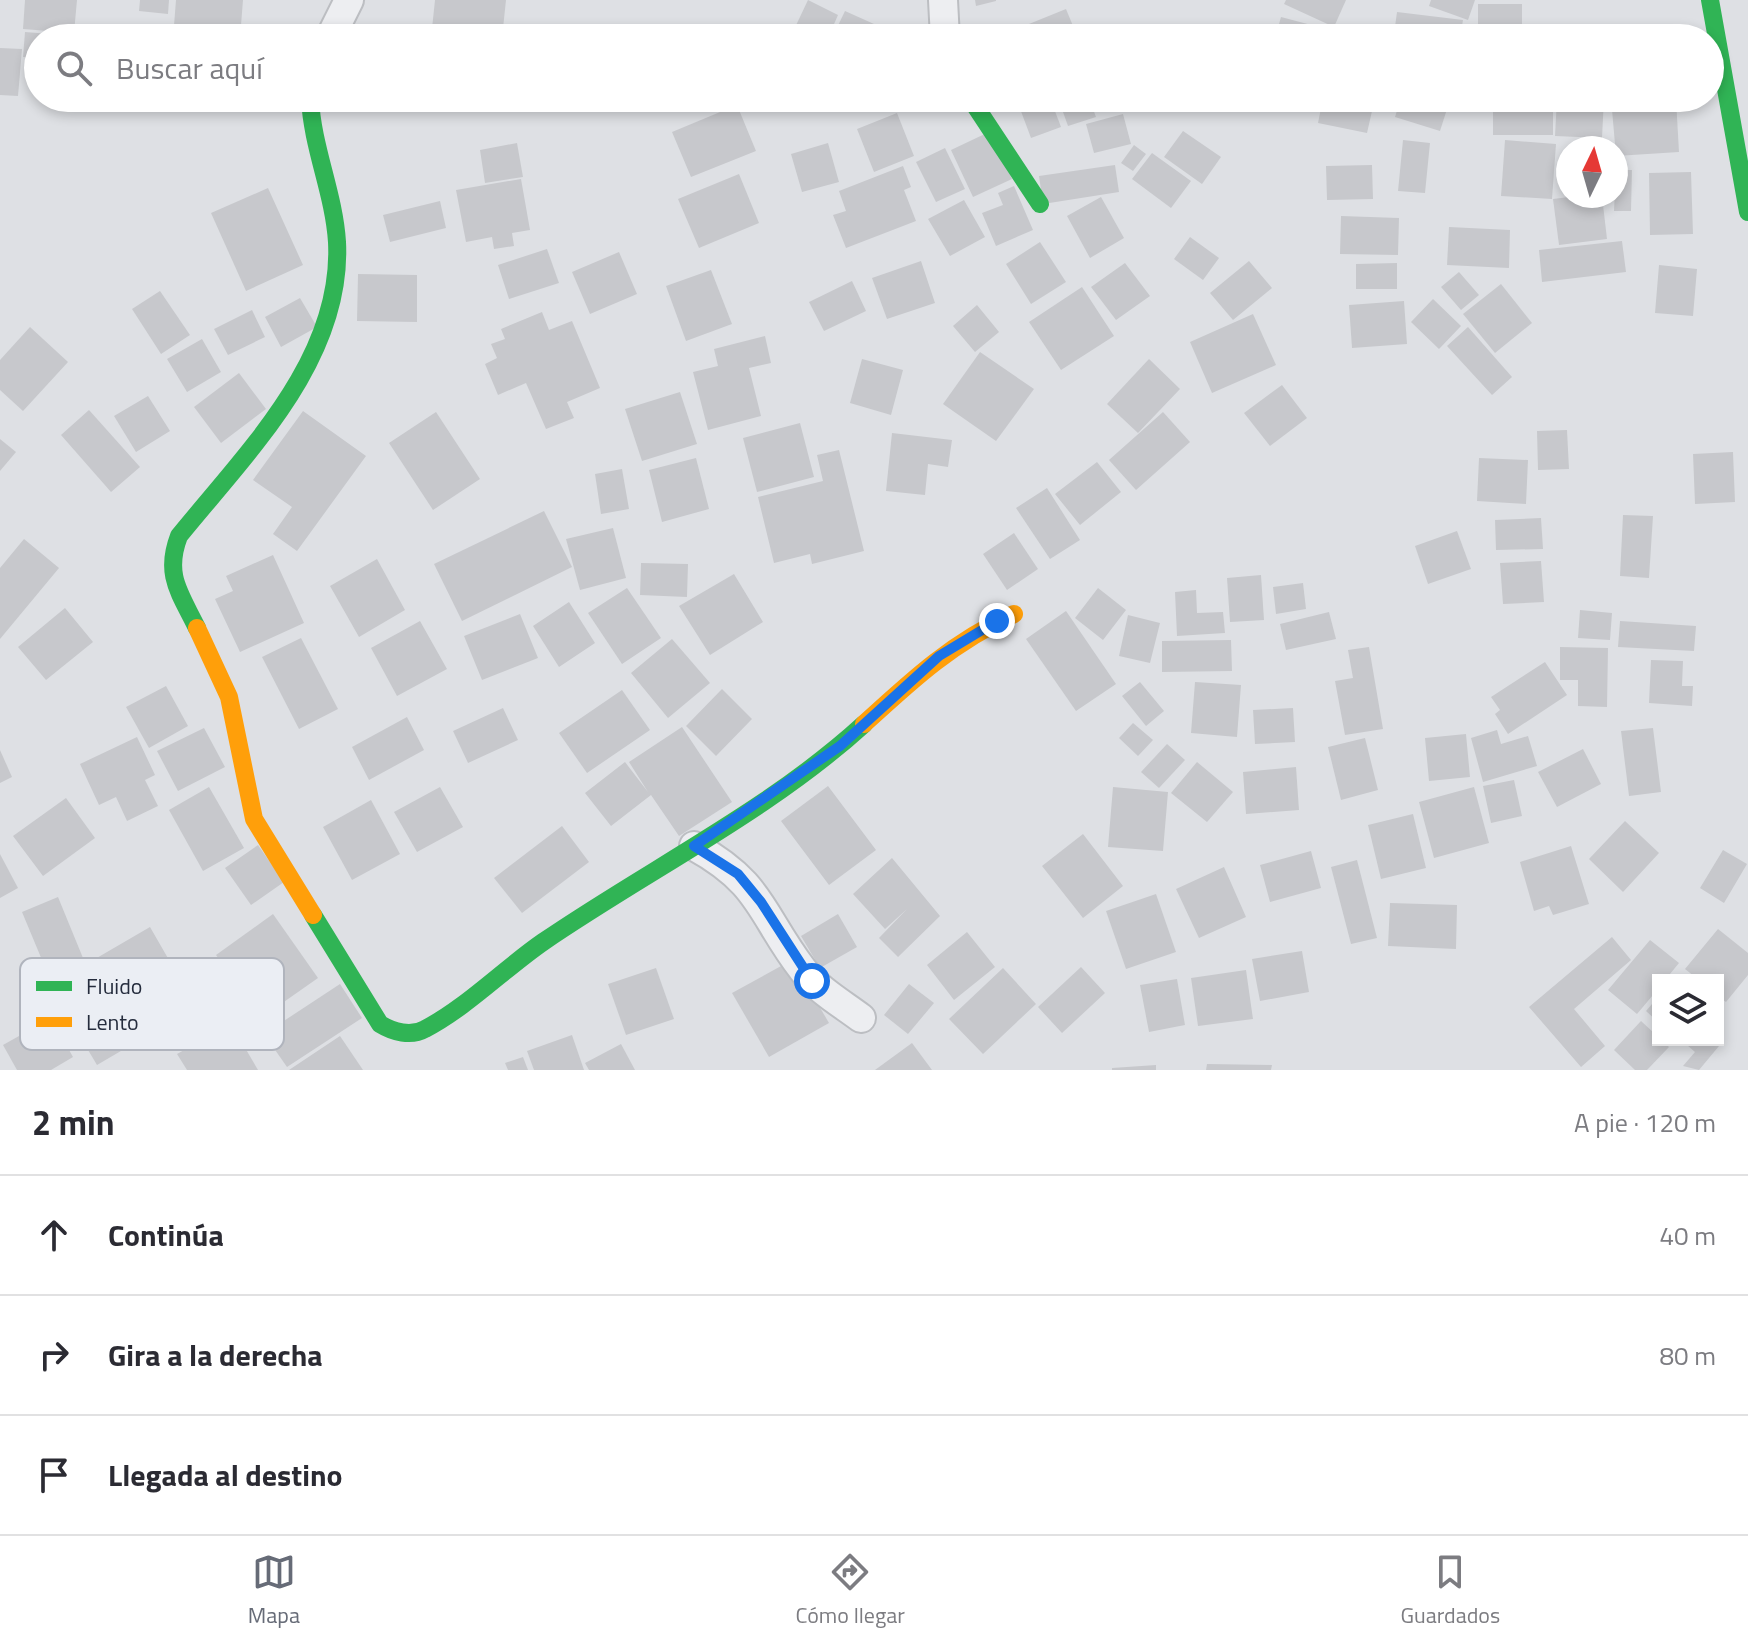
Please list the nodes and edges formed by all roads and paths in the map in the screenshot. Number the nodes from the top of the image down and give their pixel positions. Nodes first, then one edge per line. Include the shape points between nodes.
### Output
1 (349, 0) edge
2 (943, 0) edge
3 (1710, 0) edge
4 (337, 24) edge
5 (944, 24) edge
6 (1714, 24) edge
7 (1724, 78) edge
8 (310, 112) edge
9 (979, 112) edge
10 (1040, 204) dead end
11 (1748, 212) edge
12 (1014, 614) dead end
13 (694, 846) junction
14 (861, 1018) dead end

1 - 4 street
2 - 5 street
3 - 6 street
7 - 11 street
8 - 13 street via 337,260 326,316 312,356 287,399 179,536 171,557 172,575 229,697 254,819 380,1024 394,1033 410,1034 423,1031 543,942
9 - 10 street
12 - 13 street via 939,656 840,746
13 - 14 street via 738,874 802,969

